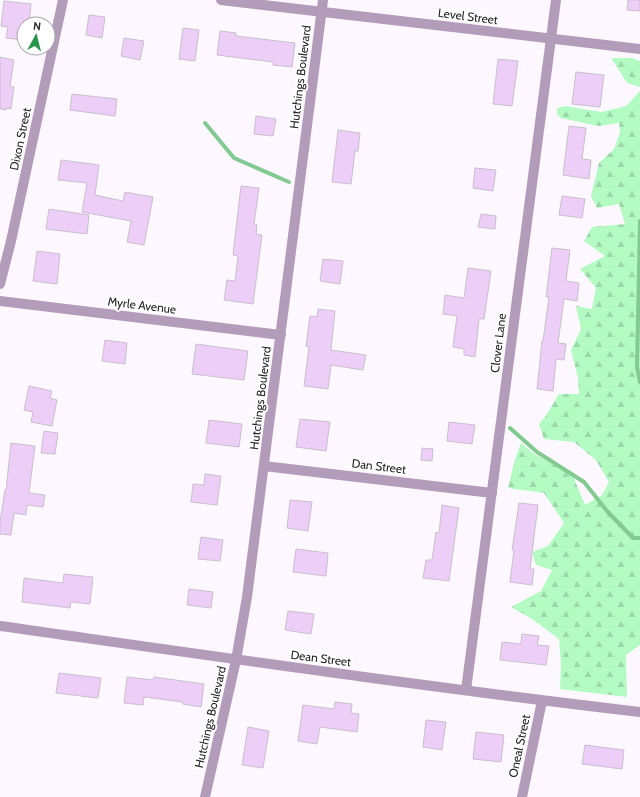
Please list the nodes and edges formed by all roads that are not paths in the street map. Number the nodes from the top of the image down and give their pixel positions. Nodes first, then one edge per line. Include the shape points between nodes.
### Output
1 (63, 0) edge
2 (221, 0) edge
3 (323, 0) edge
4 (556, 0) edge
5 (322, 12) junction
6 (551, 39) junction
7 (640, 50) edge
8 (0, 284) edge
9 (0, 301) edge
10 (281, 335) junction
11 (264, 466) junction
12 (492, 493) junction
13 (0, 626) edge
14 (236, 660) junction
15 (466, 690) junction
16 (542, 701) junction
17 (640, 712) edge
18 (205, 797) edge
19 (522, 797) edge

1 - 8 street, Dixon Street
2 - 5 street, Level Street
3 - 5 street, Hutchings Boulevard
4 - 6 street, Clover Lane
5 - 6 street, Level Street
5 - 10 street, Hutchings Boulevard
6 - 7 street, Level Street
6 - 12 street, Clover Lane
9 - 10 street, Myrle Avenue
10 - 11 street, Hutchings Boulevard
11 - 12 street, Dan Street
11 - 14 street, Hutchings Boulevard
12 - 15 street, Clover Lane
13 - 14 street, Dean Street
14 - 15 street, Dean Street
14 - 18 street, Hutchings Boulevard
15 - 16 street, Dean Street
16 - 17 street, Dean Street
16 - 19 street, Oneal Street

